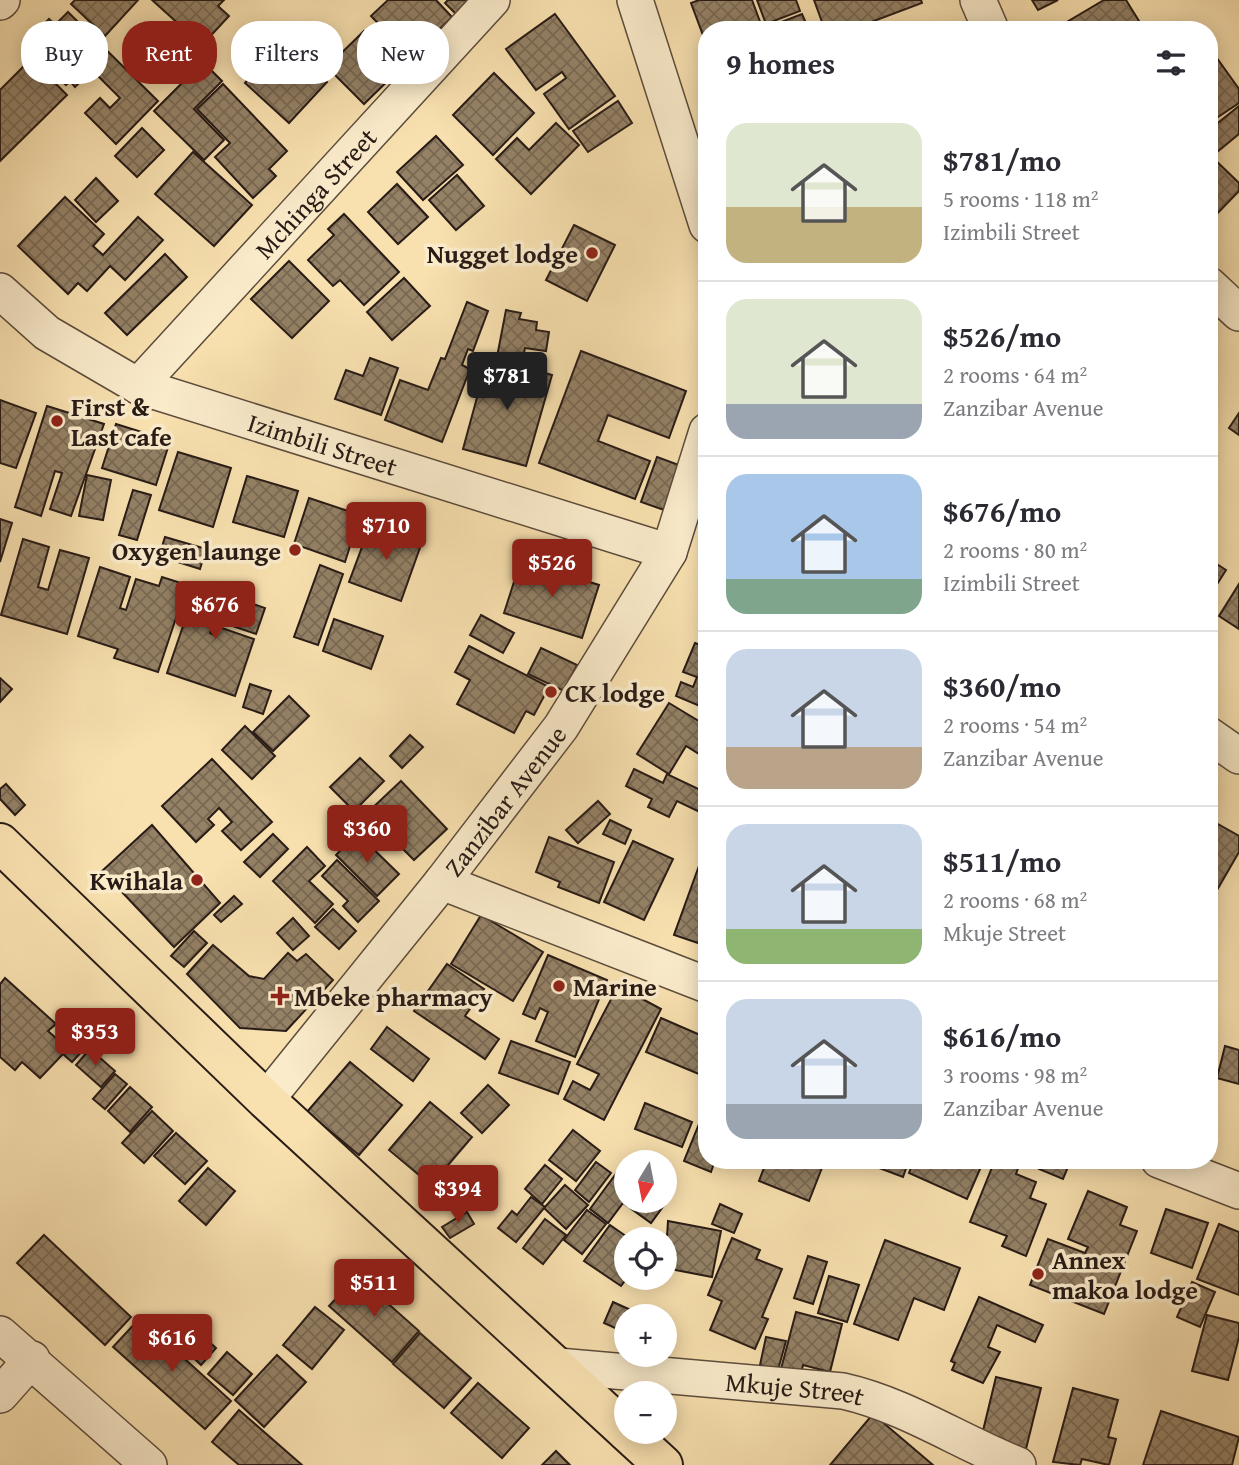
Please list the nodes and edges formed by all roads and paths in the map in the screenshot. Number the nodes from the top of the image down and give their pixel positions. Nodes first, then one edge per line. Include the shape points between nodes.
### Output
1 (492, 0) edge
2 (635, 0) edge
3 (978, 0) edge
4 (987, 21) edge
5 (698, 197) edge
6 (0, 291) edge
7 (1218, 293) edge
8 (1239, 313) edge
9 (138, 386) junction
10 (698, 460) edge
11 (669, 552) junction
12 (1218, 741) edge
13 (1239, 755) edge
14 (0, 843) edge
15 (442, 882) junction
16 (698, 982) edge
17 (266, 1100) junction
18 (1182, 1169) edge
19 (1239, 1191) edge
20 (0, 1334) edge
21 (32, 1359) junction
22 (558, 1366) junction
23 (0, 1395) edge
24 (614, 1419) edge
25 (641, 1444) edge
26 (149, 1465) edge
27 (663, 1465) edge
28 (1018, 1465) edge

1 - 9 street, Mchinga Street
2 - 5 street
3 - 4 street
6 - 9 street, Izimbili Street via 47,333
7 - 8 street
9 - 11 street, Izimbili Street
10 - 11 street, Zanzibar Avenue
11 - 15 street, Zanzibar Avenue via 561,727
12 - 13 street
14 - 17 main road
15 - 16 street
15 - 17 street, Zanzibar Avenue
17 - 22 main road
18 - 19 street
20 - 21 street
21 - 23 street
21 - 26 street
22 - 24 main road
22 - 28 street, Mkuje Street via 843,1391 917,1416 972,1447
25 - 27 main road

